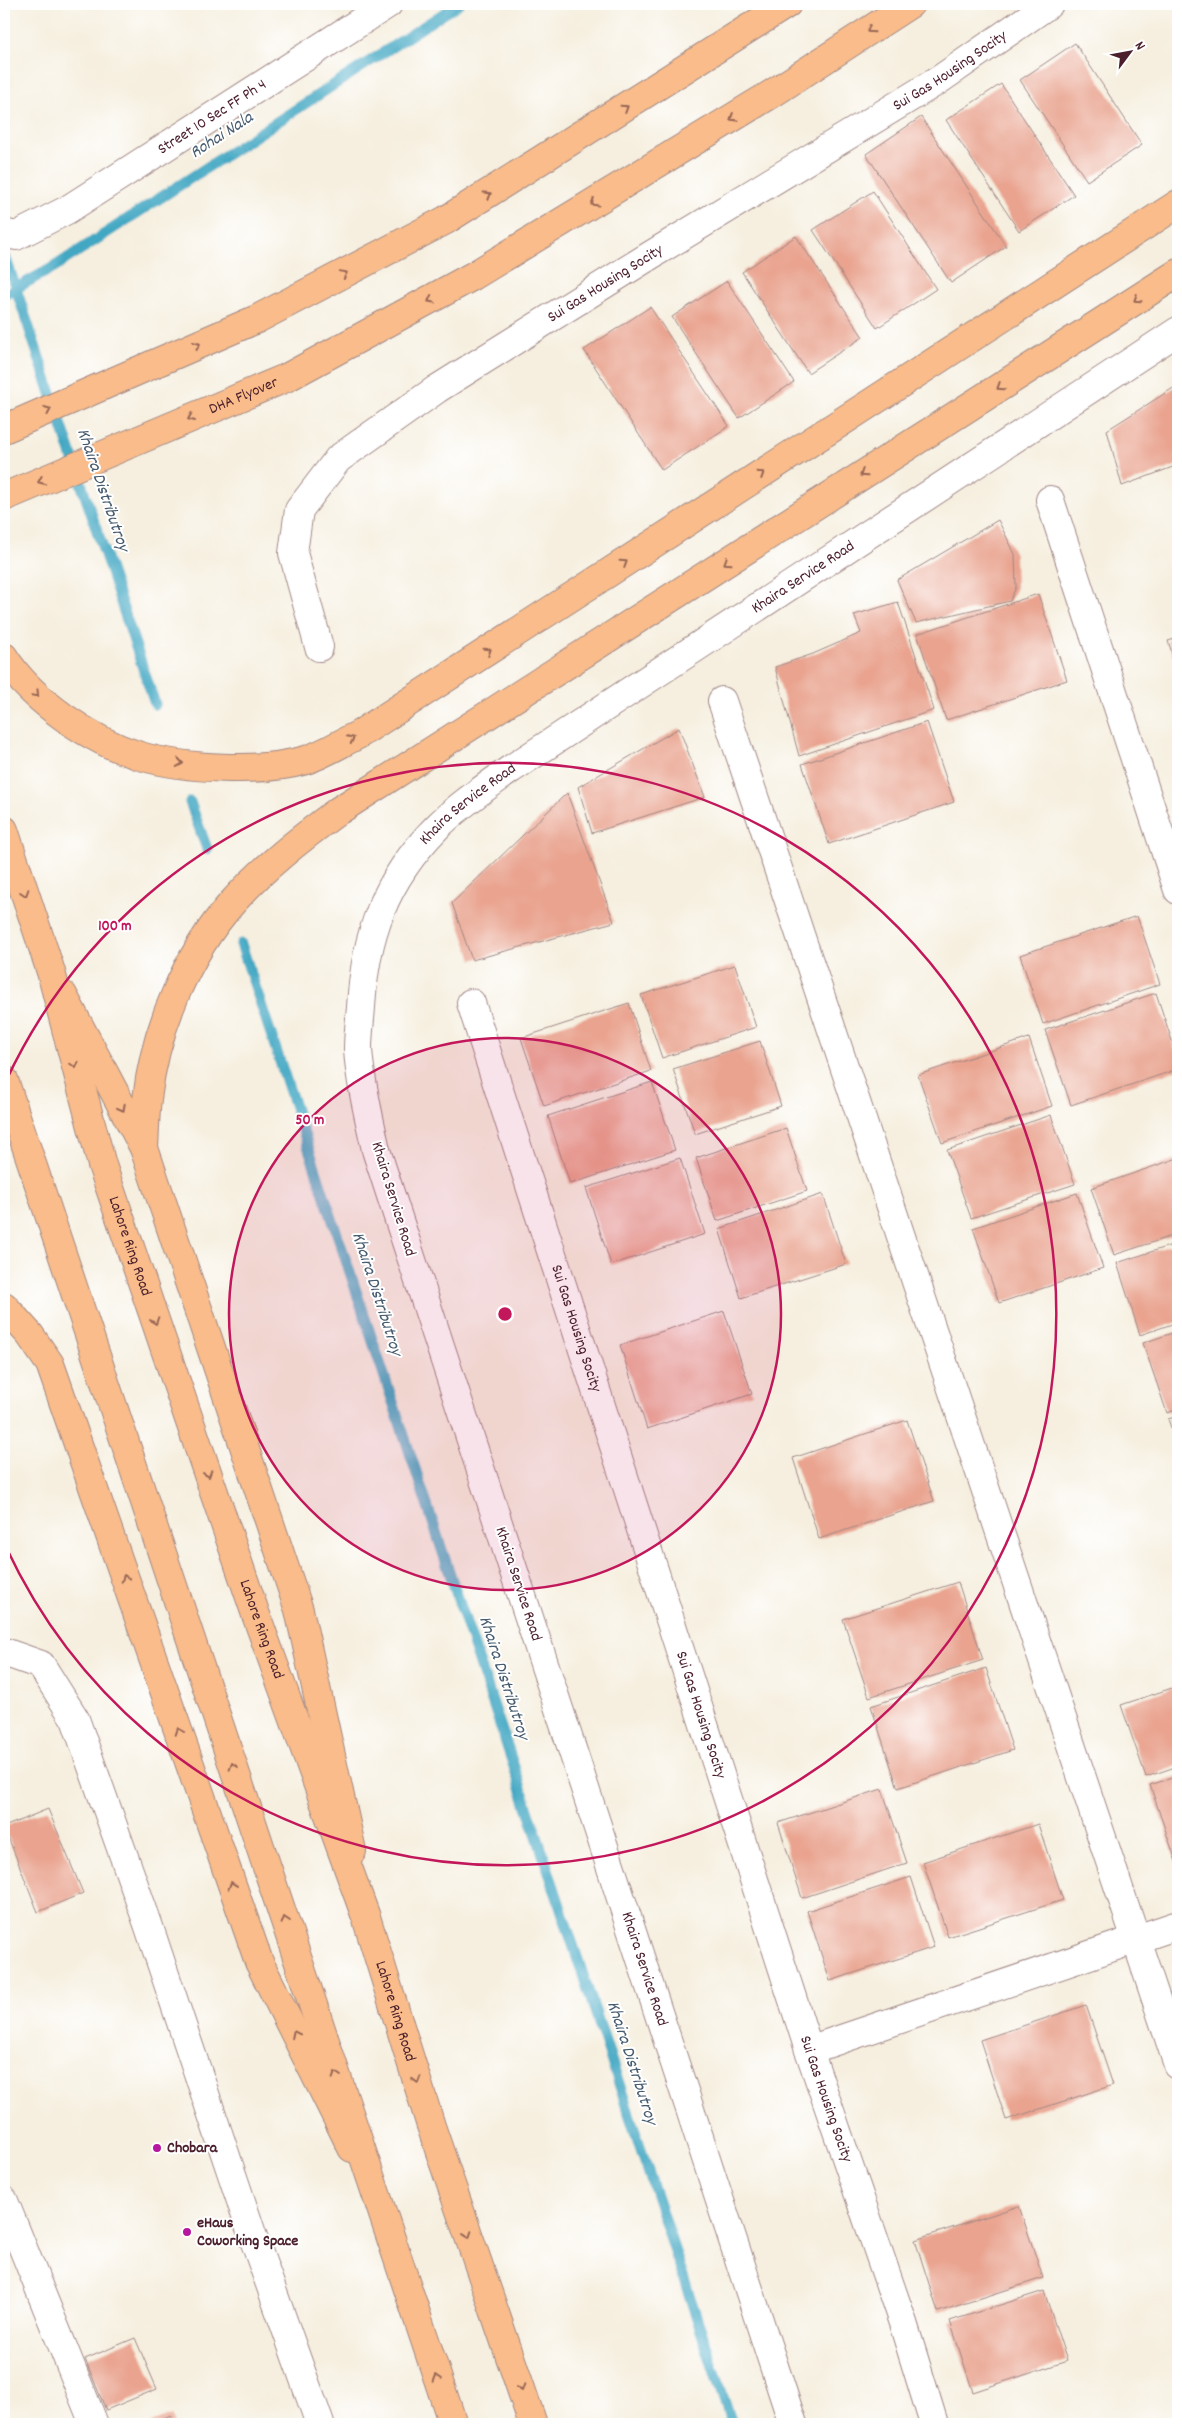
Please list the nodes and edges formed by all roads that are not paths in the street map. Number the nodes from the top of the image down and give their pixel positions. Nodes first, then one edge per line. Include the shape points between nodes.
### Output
1 (388, 4) edge
2 (787, 4) edge
3 (910, 4) edge
4 (1049, 4) edge
5 (1178, 204) edge
6 (4, 233) edge
7 (1178, 273) edge
8 (1178, 331) edge
9 (4, 429) edge
10 (4, 498) edge
11 (1050, 500) dead end
12 (319, 647) dead end
13 (4, 657) edge
14 (722, 701) dead end
15 (4, 830) edge
16 (1178, 890) edge
17 (50, 972) junction
18 (470, 1003) dead end
19 (4, 1080) edge
20 (144, 1148) junction
21 (4, 1306) edge
22 (4, 1652) edge
23 (366, 1917) junction
24 (1178, 1925) edge
25 (1138, 1939) junction
26 (809, 2050) junction
27 (1178, 2065) edge
28 (4, 2202) edge
29 (379, 2203) junction
30 (94, 2424) edge
31 (320, 2424) edge
32 (453, 2424) edge
33 (533, 2424) edge
34 (792, 2424) edge
35 (934, 2424) edge

1 - 6 street, Street 10 Sec FF Ph 4 via 67,210 16,236
9 -> 2 main road via 257,319 446,220
3 -> 10 main road, DHA Flyover via 773,93 474,276 288,377
4 - 12 street, Sui Gas Housing Socity via 939,80 436,389 338,459 300,510 293,553
13 -> 5 main road via 10,668 44,702 96,737 141,756 223,769 307,760 358,735
7 -> 20 main road via 338,811 298,840 231,903 203,940 190,965 163,1028 154,1062 147,1098
8 - 34 street, Khaira Service Road via 473,796 437,826 399,873 380,910 369,942 362,984 358,1049 376,1150
11 - 16 street
14 - 25 street
15 -> 17 main road, Lahore Ring Road
17 -> 20 main road
17 -> 23 main road, Lahore Ring Road via 105,1174 256,1615
18 - 26 street, Sui Gas Housing Socity
29 -> 19 main road
20 - 23 main road via 299,1610
29 -> 21 main road via 259,1962 50,1364
22 - 31 street via 41,1665 75,1719
23 -> 33 main road, Lahore Ring Road via 431,2126
24 - 25 street
25 - 26 street
25 - 27 street
26 - 35 street, Sui Gas Housing Socity via 903,2323
28 - 30 street
32 -> 29 main road

